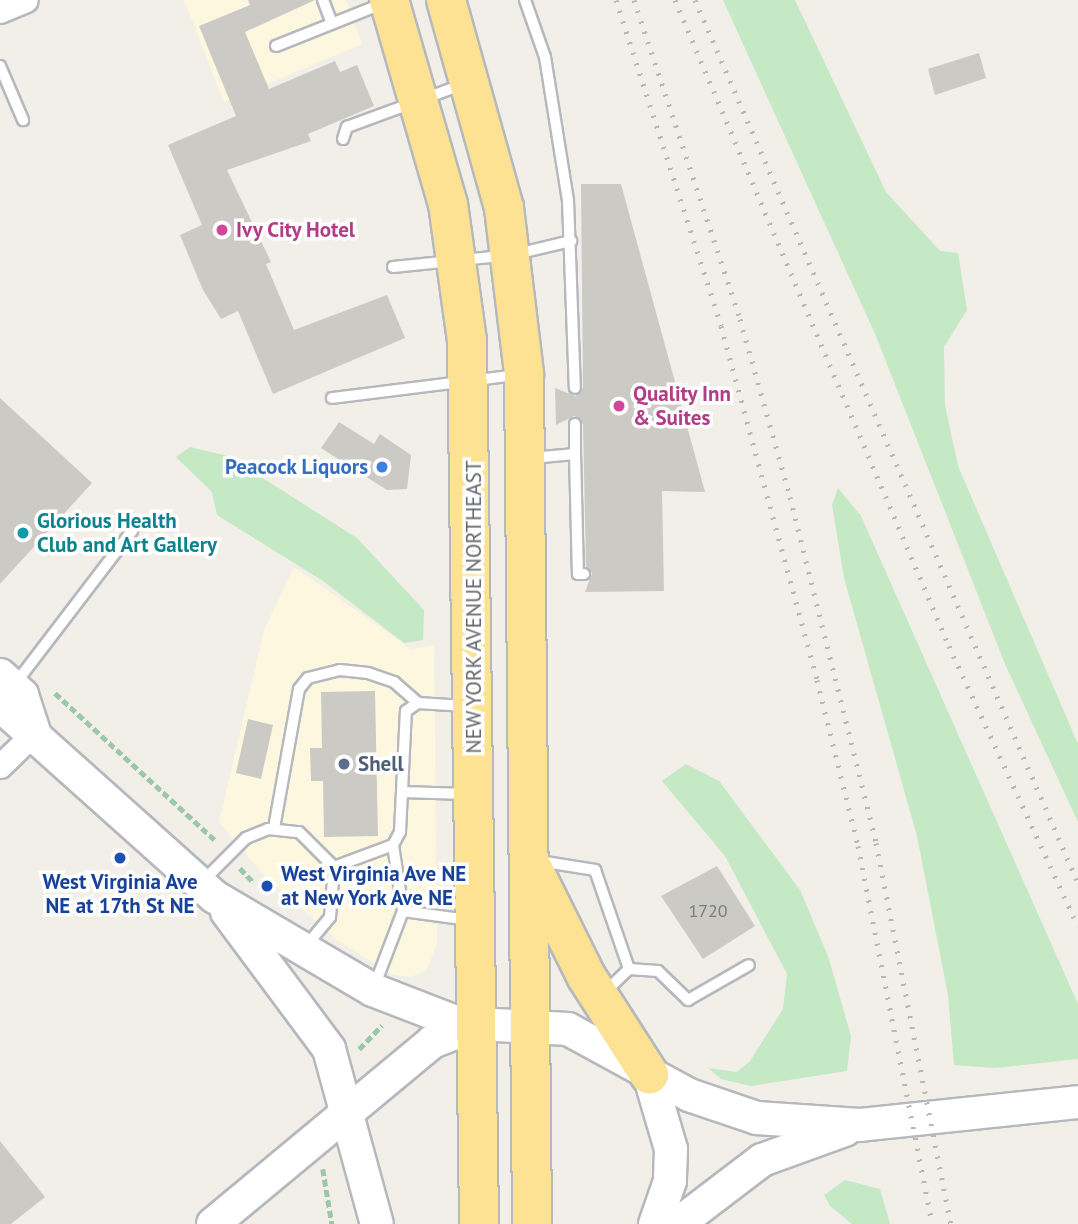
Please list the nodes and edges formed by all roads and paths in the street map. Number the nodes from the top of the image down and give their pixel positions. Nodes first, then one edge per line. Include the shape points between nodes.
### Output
1 (26, 0) edge
2 (323, 0) edge
3 (389, 0) edge
4 (446, 0) edge
5 (525, 0) edge
6 (0, 11) edge
7 (332, 23) junction
8 (276, 46) dead end
9 (0, 66) edge
10 (473, 81) junction
11 (422, 98) junction
12 (23, 120) dead end
13 (343, 139) dead end
14 (571, 241) junction
15 (512, 255) junction
16 (457, 259) junction
17 (393, 267) dead end
18 (524, 374) junction
19 (471, 385) junction
20 (575, 388) dead end
21 (332, 398) dead end
22 (575, 425) dead end
23 (575, 454) junction
24 (528, 458) junction
25 (132, 531) dead end
26 (584, 574) dead end
27 (15, 687) edge
28 (418, 703) junction
29 (475, 706) junction
30 (34, 733) junction
31 (0, 766) edge
32 (402, 792) junction
33 (476, 794) junction
34 (203, 827) dead end
35 (274, 828) junction
36 (393, 845) junction
37 (529, 860) junction
38 (334, 867) junction
39 (208, 890) junction
40 (404, 911) junction
41 (476, 920) junction
42 (303, 950) junction
43 (749, 965) dead end
44 (628, 969) junction
45 (373, 990) junction
46 (601, 997) junction
47 (387, 1020) dead end
48 (530, 1023) junction
49 (472, 1025) junction
50 (351, 1057) dead end
51 (649, 1074) junction
52 (1078, 1102) edge
53 (348, 1111) junction
54 (860, 1125) junction
55 (320, 1155) dead end
56 (693, 1220) edge
57 (212, 1224) edge
58 (332, 1224) edge
59 (377, 1224) edge
60 (479, 1224) edge
61 (532, 1224) edge
62 (655, 1224) edge

1 - 6 street
2 - 7 lane
3 - 7 lane
3 - 11 highway, NEW YORK AVENUE NORTHEAST
4 - 10 highway
5 - 14 lane via 545,57
7 - 8 lane
9 - 12 lane
10 - 11 lane
10 - 15 highway
11 - 13 lane via 346,127
11 - 16 highway, NEW YORK AVENUE NORTHEAST
14 - 15 lane
14 - 20 lane
15 - 16 lane
15 - 18 highway
16 - 17 lane
16 - 19 highway, NEW YORK AVENUE NORTHEAST
18 - 19 lane
18 - 24 highway
19 - 21 lane
19 - 29 highway, NEW YORK AVENUE NORTHEAST
22 - 23 lane
23 - 24 lane
23 - 26 lane via 578,574
24 - 37 highway
25 - 27 lane
27 - 30 main road
27 - 34 path
28 - 29 lane
28 - 32 lane via 406,711
28 - 35 lane via 394,682 368,673 341,670 307,678 299,689
29 - 33 highway, NEW YORK AVENUE NORTHEAST
30 - 31 street
30 - 39 main road
32 - 33 lane
32 - 36 lane
33 - 41 highway, NEW YORK AVENUE NORTHEAST
35 - 38 lane via 299,832
35 - 39 lane via 246,838
36 - 38 lane
36 - 40 lane
37 - 44 lane via 595,870
37 - 46 highway
37 - 48 highway
38 - 42 lane via 330,917
39 - 42 main road
39 - 53 main road via 321,1034
40 - 41 lane
40 - 45 lane
41 - 49 highway, NEW YORK AVENUE NORTHEAST
42 - 45 main road
43 - 44 lane via 688,1000 658,971
44 - 46 lane
45 - 49 main road
46 - 51 highway
47 - 50 path
48 - 49 main road
48 - 51 main road via 585,1036
48 - 61 highway
49 - 53 main road via 432,1042
49 - 60 highway, NEW YORK AVENUE NORTHEAST
51 - 54 main road via 741,1114
51 - 62 main road via 671,1149 670,1181
52 - 54 main road
53 - 57 main road
53 - 59 main road
54 - 56 main road via 762,1160
55 - 58 path

